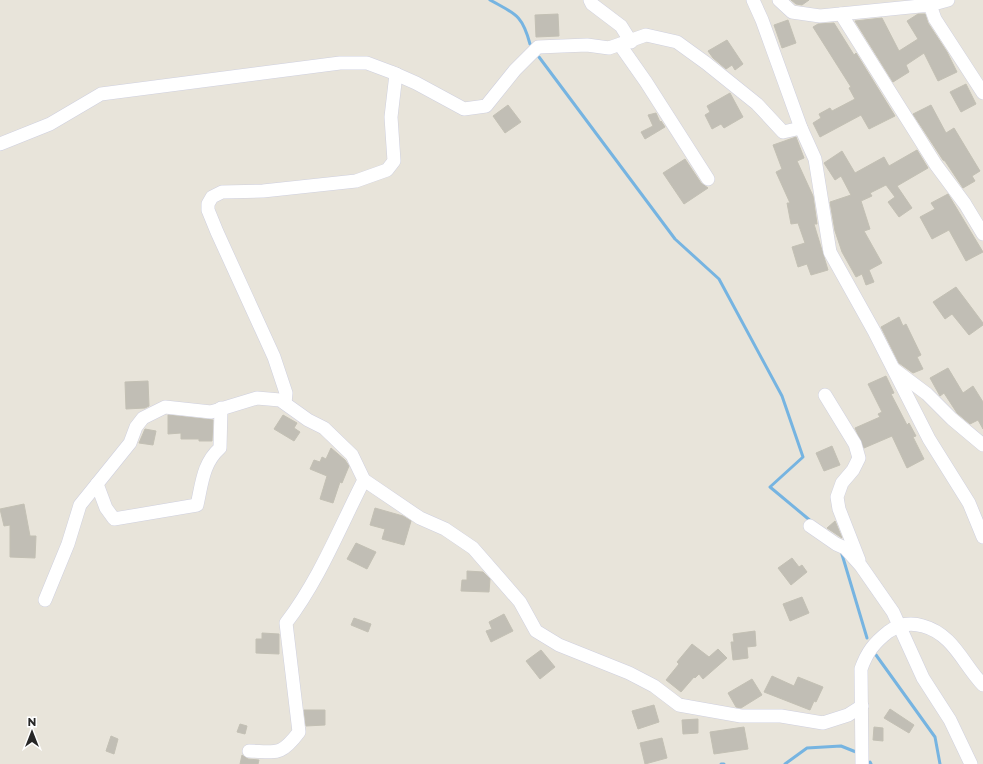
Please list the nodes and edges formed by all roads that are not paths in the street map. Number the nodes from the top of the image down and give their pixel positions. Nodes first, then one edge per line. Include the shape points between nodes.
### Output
1 (590, 0) edge
2 (753, 0) edge
3 (779, 0) edge
4 (948, 0) edge
5 (930, 5) junction
6 (842, 14) junction
7 (625, 44) junction
8 (396, 74) junction
9 (983, 93) edge
10 (801, 128) junction
11 (0, 144) edge
12 (708, 179) dead end
13 (983, 234) edge
14 (894, 370) junction
15 (825, 395) dead end
16 (285, 403) junction
17 (221, 408) junction
18 (983, 445) edge
19 (364, 480) junction
20 (97, 484) junction
21 (810, 526) dead end
22 (983, 537) edge
23 (861, 566) junction
24 (45, 600) dead end
25 (900, 626) junction
26 (983, 685) edge
27 (862, 706) junction
28 (249, 751) dead end
29 (862, 764) edge
30 (970, 764) edge

1 - 7 street via 621,26
2 - 10 street
3 - 6 street via 792,12 820,16
4 - 5 street
5 - 6 street
5 - 9 street via 935,19
6 - 13 street via 936,165 965,204
7 - 8 street via 609,48 588,45 538,47 515,70 486,106 464,109
7 - 10 street via 646,35 677,42 757,104 783,132
7 - 12 street via 646,82
8 - 11 street via 367,63 340,63 101,94 50,124
8 - 16 street via 391,117 394,161 387,170 356,181 263,191 222,192 212,197 208,204 217,232 274,356 286,393
10 - 14 street via 815,159 830,252
14 - 18 street via 927,394
14 - 22 street via 929,439 969,503
15 - 23 street via 855,444 859,458 842,483 837,497 839,509
16 - 17 street via 280,400 257,398
16 - 19 street via 324,428 352,455
17 - 20 street via 210,412 164,407 143,418 136,427 130,443
17 - 20 street via 220,448 205,466 197,505 114,519 106,508
19 - 27 street via 420,518 445,529 473,548 520,602 536,632 565,648 629,673 654,686 679,705 741,716 781,716 823,723 848,715
19 - 28 street via 303,601 286,623 299,732 290,745 281,751
20 - 24 street via 80,505 68,544
21 - 23 street via 845,548
23 - 25 street
25 - 26 street via 913,623 938,632 953,644
25 - 27 street via 882,637 866,654 861,669
25 - 30 street via 923,678 950,720
27 - 29 street

